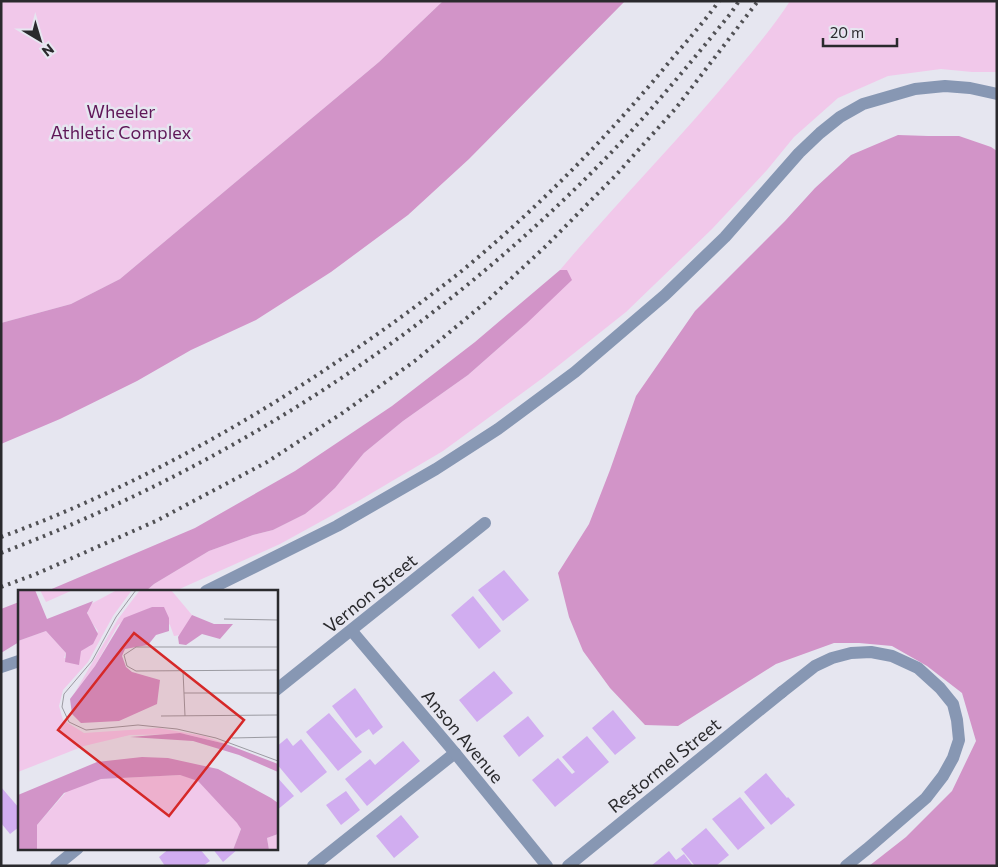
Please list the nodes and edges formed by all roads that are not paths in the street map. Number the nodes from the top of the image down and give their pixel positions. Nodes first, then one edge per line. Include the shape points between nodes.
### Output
1 (997, 94) edge
2 (485, 523) dead end
3 (208, 590) edge
4 (351, 630) junction
5 (18, 661) edge
6 (1, 666) edge
7 (278, 688) edge
8 (455, 753) junction
9 (76, 850) edge
10 (56, 866) edge
11 (312, 866) edge
12 (547, 866) edge
13 (568, 866) edge
14 (846, 866) edge

1 - 3 street via 945,86 915,89 864,104 840,117 800,153 725,237 665,295 574,372 498,429 337,526
2 - 4 street, Vernon Street
4 - 7 street, Vernon Street
4 - 8 street, Anson Avenue
5 - 6 street
8 - 11 street
8 - 12 street, Anson Avenue
9 - 10 street
13 - 14 street, Restormel Street via 815,666 832,658 871,652 892,656 918,668 940,688 953,704 959,740 943,776 926,798

